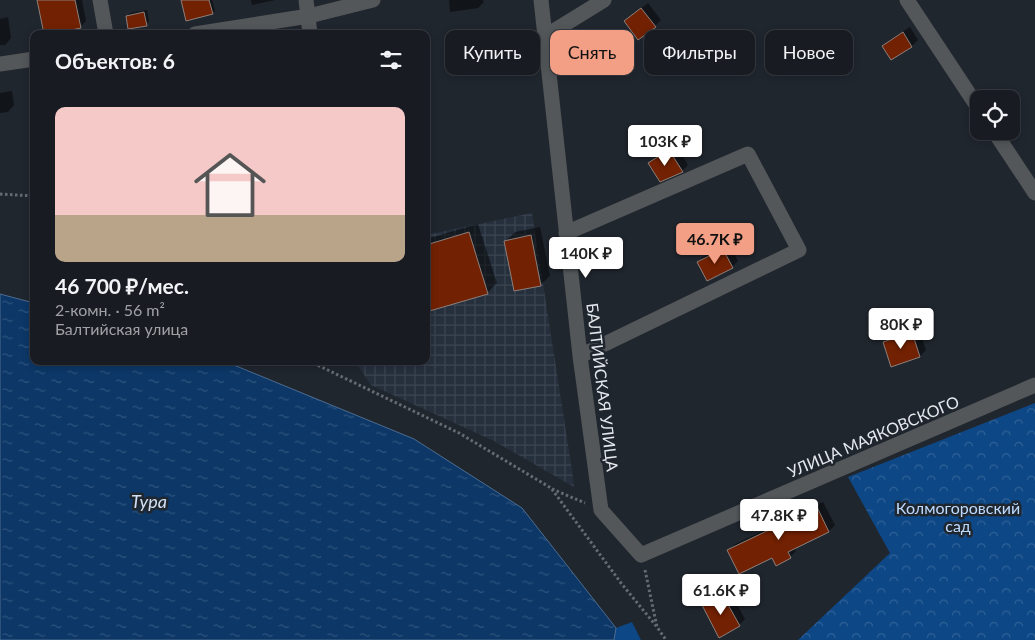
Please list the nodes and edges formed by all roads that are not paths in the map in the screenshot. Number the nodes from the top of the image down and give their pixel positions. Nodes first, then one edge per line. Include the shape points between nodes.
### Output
1 (100, 0) edge
2 (306, 0) edge
3 (373, 0) edge
4 (541, 0) edge
5 (604, 0) edge
6 (906, 0) edge
7 (309, 16) junction
8 (105, 30) edge
9 (220, 30) edge
10 (310, 30) edge
11 (544, 37) junction
12 (30, 60) edge
13 (0, 64) edge
14 (970, 96) edge
15 (1000, 140) edge
16 (1035, 193) edge
17 (566, 233) junction
18 (580, 356) junction
19 (1035, 385) edge
20 (642, 555) joint

1 - 8 street
2 - 7 street
3 - 7 street
4 - 11 street, БАЛТИЙСКАЯ УЛИЦА
5 - 11 street
6 - 14 street
7 - 9 street
7 - 10 street
11 - 17 street, БАЛТИЙСКАЯ УЛИЦА
12 - 13 street
15 - 16 street
17 - 18 street, БАЛТИЙСКАЯ УЛИЦА
17 - 18 street via 748,154 799,250
18 - 20 street, БАЛТИЙСКАЯ УЛИЦА via 601,510
19 - 20 street, УЛИЦА МАЯКОВСКОГО

